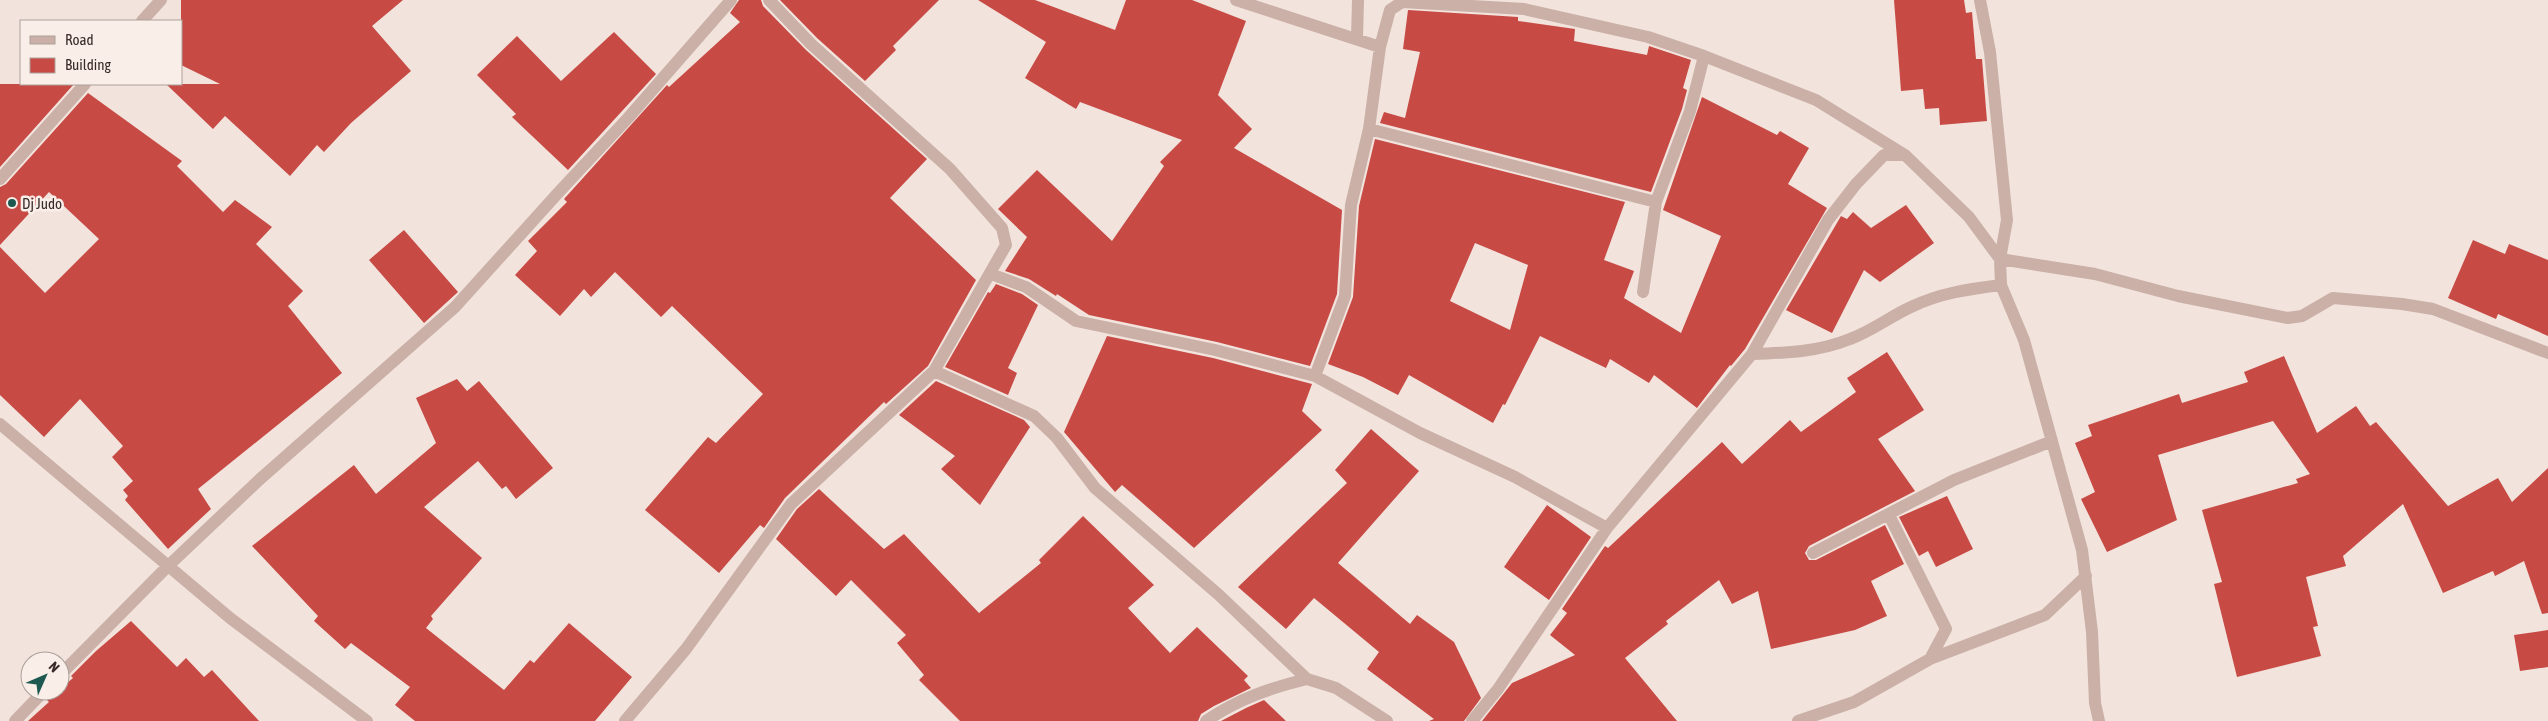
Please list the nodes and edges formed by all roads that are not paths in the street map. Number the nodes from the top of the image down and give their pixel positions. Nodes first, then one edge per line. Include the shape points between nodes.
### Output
1 (161, 0) edge
2 (732, 0) edge
3 (769, 0) edge
4 (1236, 0) edge
5 (1358, 0) edge
6 (1980, 0) edge
7 (143, 20) edge
8 (1357, 38) junction
9 (1380, 47) junction
10 (1704, 56) junction
11 (84, 85) edge
12 (1369, 130) junction
13 (1905, 155) junction
14 (0, 179) edge
15 (1656, 202) junction
16 (2000, 260) junction
17 (991, 274) junction
18 (2001, 285) junction
19 (1643, 292) dead end
20 (2548, 353) edge
21 (1752, 354) junction
22 (934, 371) junction
23 (1315, 376) junction
24 (0, 424) edge
25 (2052, 441) junction
26 (1889, 514) junction
27 (1607, 528) junction
28 (1813, 553) dead end
29 (167, 567) junction
30 (2086, 576) junction
31 (1930, 659) junction
32 (70, 665) edge
33 (1307, 679) junction
34 (34, 701) edge
35 (15, 721) edge
36 (367, 721) edge
37 (625, 721) edge
38 (1206, 721) edge
39 (1387, 721) edge
40 (1472, 721) edge
41 (1798, 721) edge
42 (2099, 721) edge

1 - 7 street
2 - 29 street via 455,307 296,447
3 - 17 street via 811,44 950,169 1002,228 1006,245
4 - 8 street
5 - 8 street
6 - 16 street via 1990,52 2007,220
8 - 9 street
9 - 10 street via 1390,10 1402,2 1524,9 1648,38
9 - 12 street
10 - 13 street via 1816,100
10 - 15 street via 1690,111
11 - 14 street
12 - 15 street
12 - 23 street via 1351,205 1345,296
13 - 16 street via 1969,216
13 - 21 street via 1884,155 1828,220
15 - 19 street
16 - 18 street
16 - 20 street via 2095,274 2178,296 2288,318 2302,316 2333,298 2417,307 2451,316
17 - 22 street
17 - 23 street via 1026,288 1076,322 1215,350
18 - 21 street via 1938,296 1852,339 1831,346 1800,353
18 - 25 street via 2024,340
21 - 27 street
22 - 33 street via 1034,416 1058,438 1095,488 1219,595
22 - 37 street via 791,504 686,649
23 - 27 street via 1420,433 1516,477
24 - 29 street
25 - 26 street via 1954,480
25 - 30 street
26 - 28 street
26 - 31 street via 1946,629
27 - 40 street via 1498,689
29 - 32 street
29 - 36 street
30 - 31 street via 2045,615
30 - 42 street
31 - 41 street via 1854,702
33 - 38 street via 1268,688 1224,708
33 - 39 street via 1336,688
34 - 35 street

